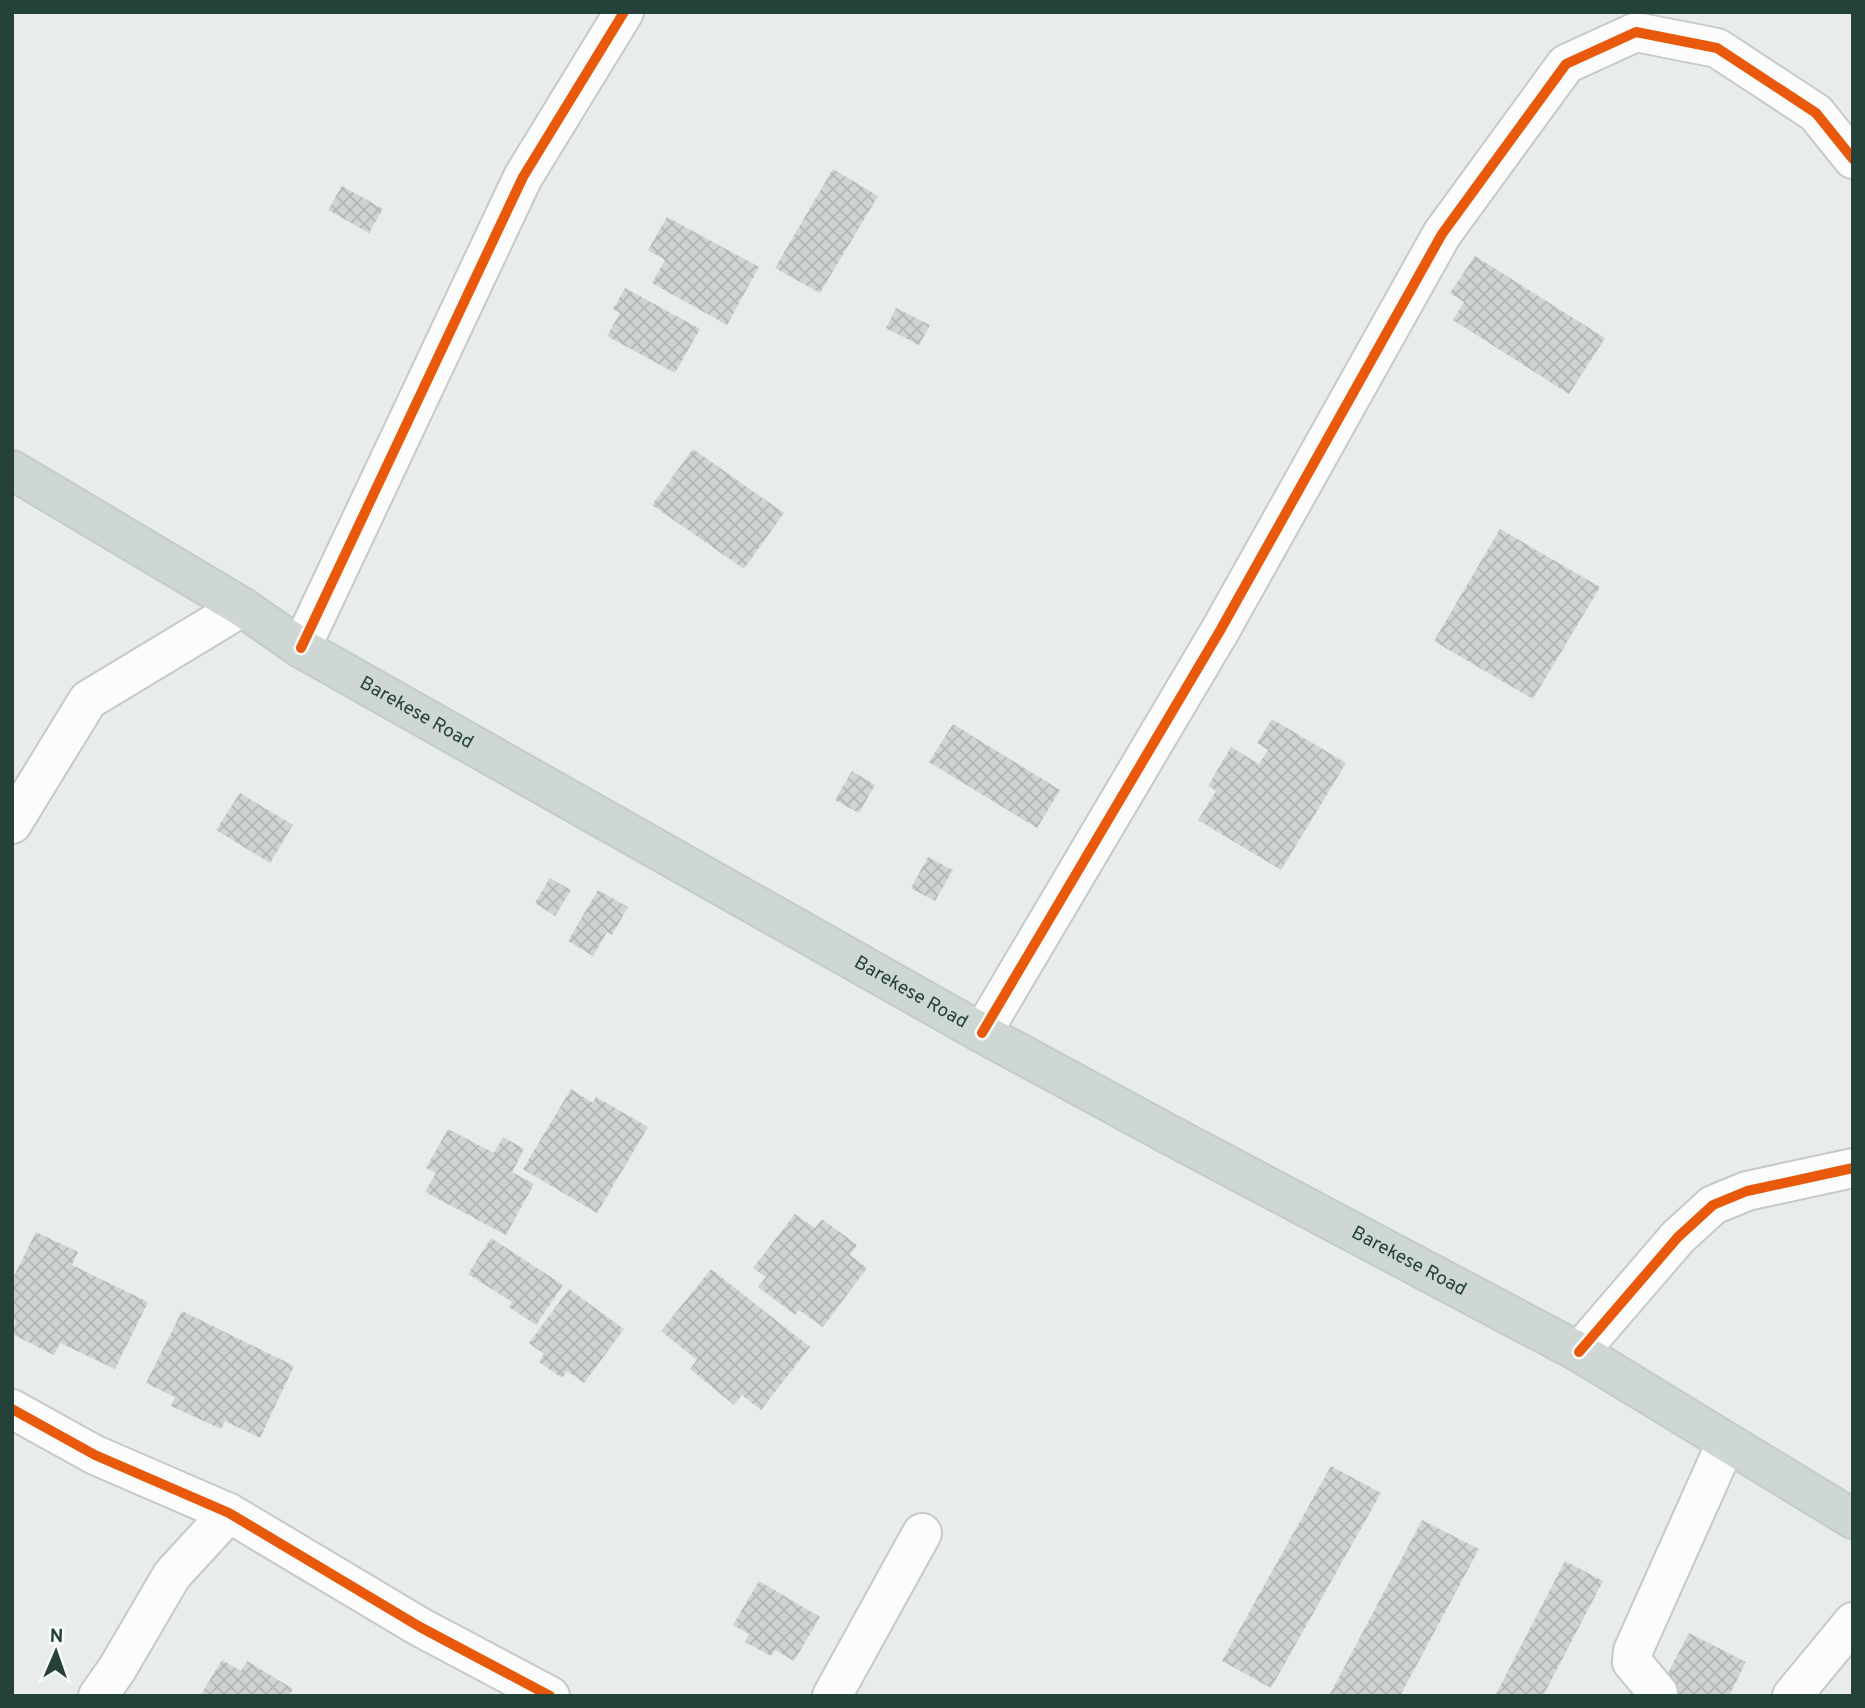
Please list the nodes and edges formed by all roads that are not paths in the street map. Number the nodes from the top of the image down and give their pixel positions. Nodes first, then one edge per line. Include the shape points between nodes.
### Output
1 (624, 12) edge
2 (1853, 159) edge
3 (12, 470) edge
4 (242, 607) junction
5 (301, 648) junction
6 (12, 824) edge
7 (982, 1032) junction
8 (1853, 1168) edge
9 (1580, 1352) junction
10 (12, 1409) edge
11 (1726, 1443) junction
12 (229, 1513) junction
13 (1853, 1519) edge
14 (922, 1533) dead end
15 (1853, 1622) edge
16 (1658, 1693) dead end
17 (98, 1696) edge
18 (550, 1696) edge
19 (832, 1696) edge
20 (1792, 1696) edge

1 - 5 street via 523,177
2 - 7 street via 1816,113 1717,48 1636,33 1566,64 1442,234 1221,629
3 - 4 main road, Barekese Road
4 - 5 main road, Barekese Road
4 - 6 street via 88,700
5 - 7 main road, Barekese Road
7 - 9 main road, Barekese Road
8 - 9 street via 1748,1191 1713,1205 1678,1237
9 - 11 main road, Barekese Road
10 - 12 street via 95,1455
11 - 13 main road, Barekese Road
11 - 16 street via 1633,1651 1632,1662
12 - 17 street via 172,1575
12 - 18 street via 420,1627
14 - 19 street
15 - 20 street

